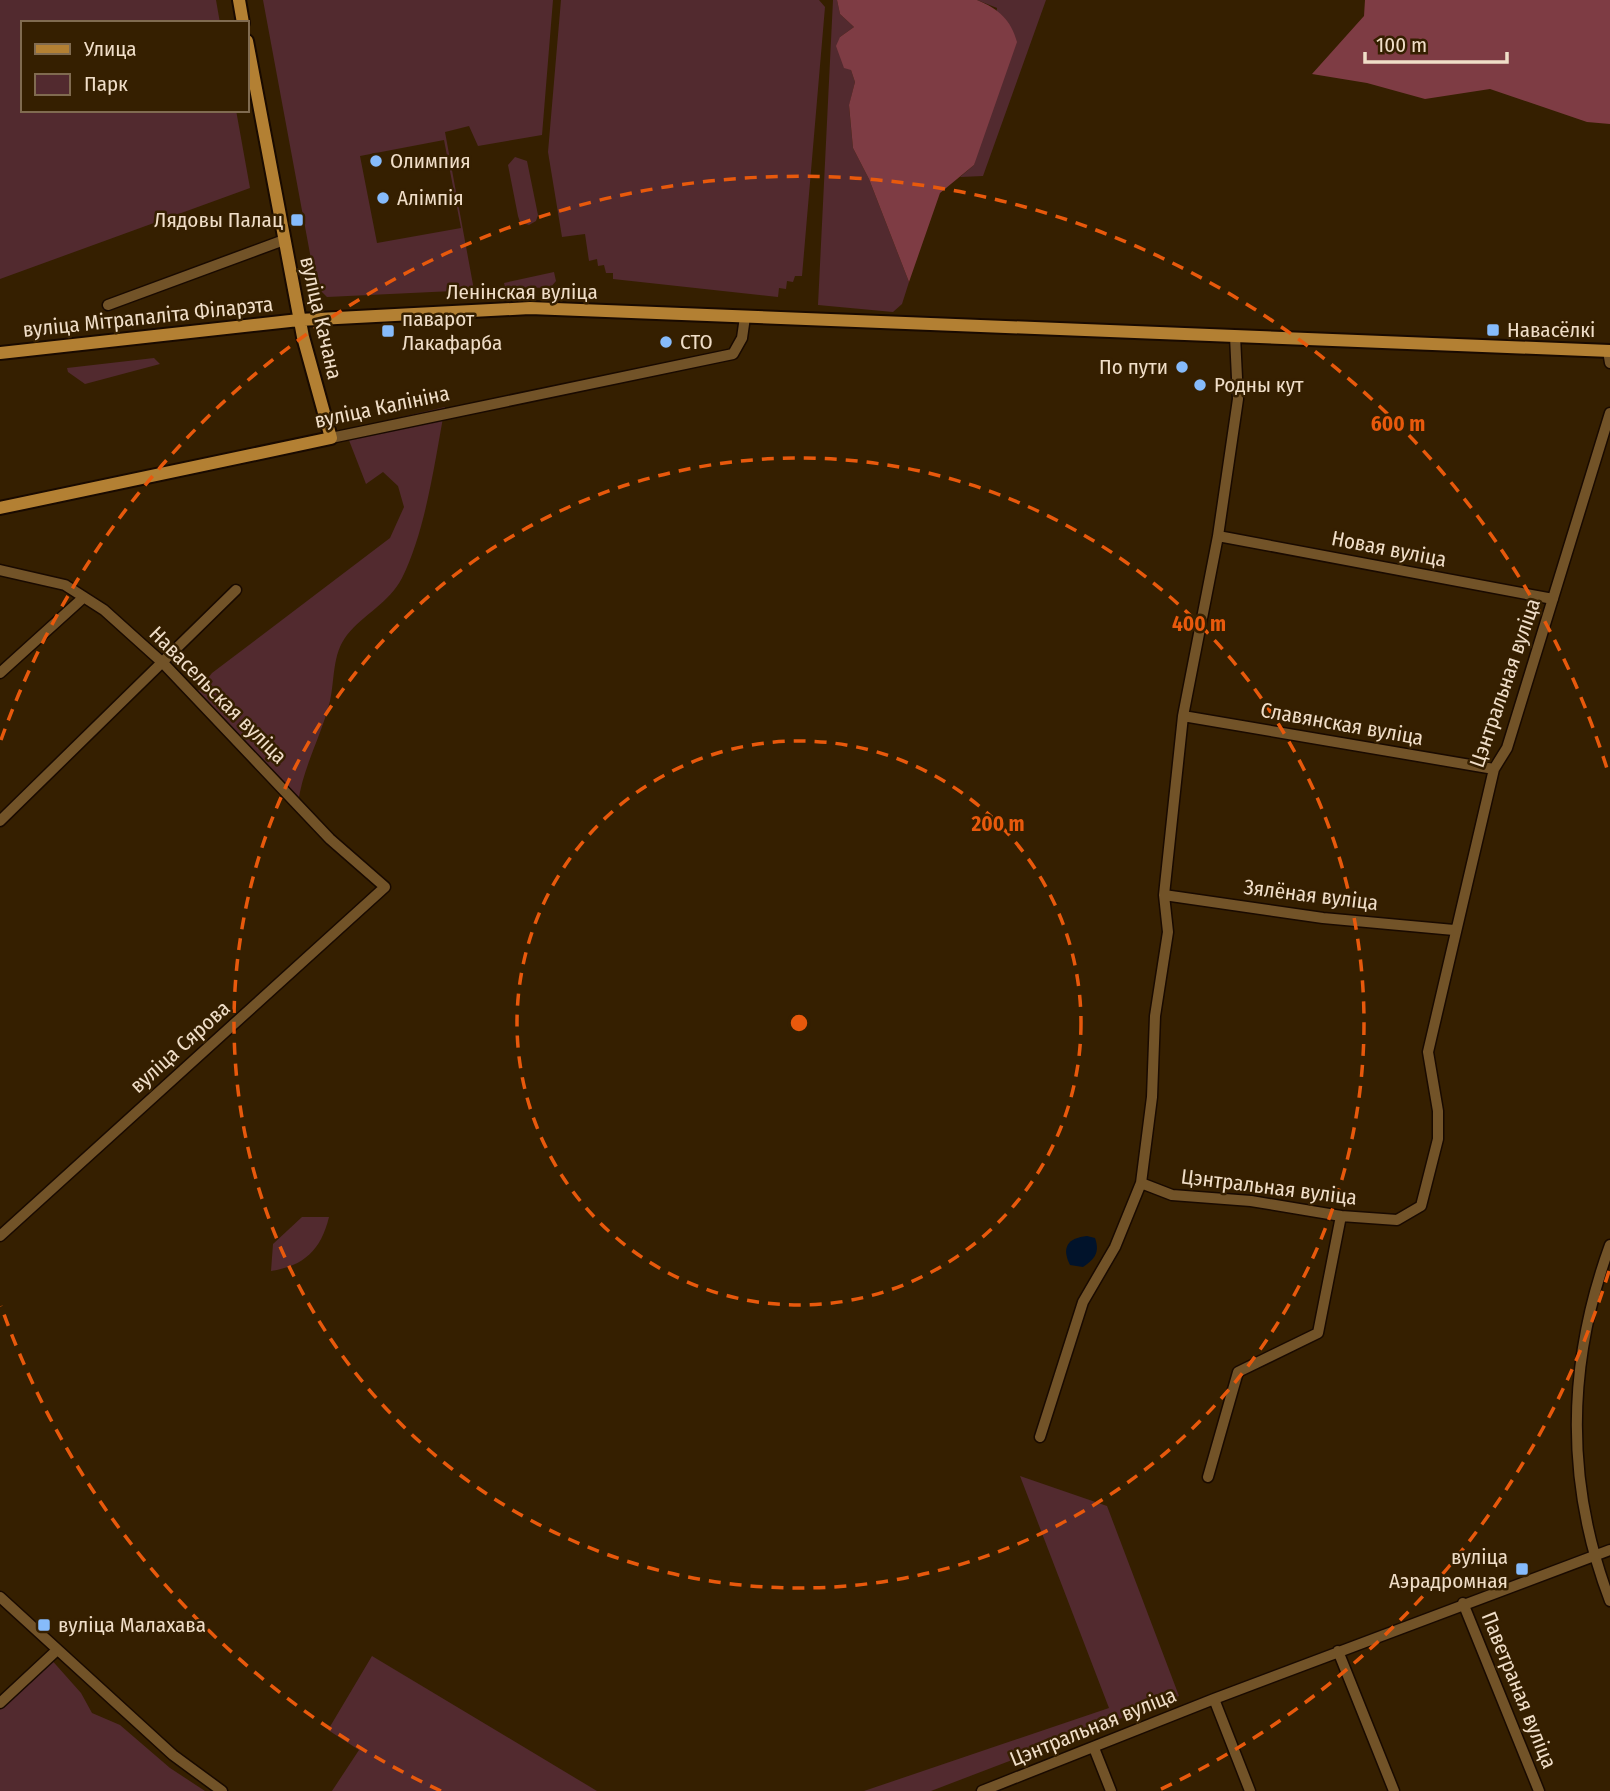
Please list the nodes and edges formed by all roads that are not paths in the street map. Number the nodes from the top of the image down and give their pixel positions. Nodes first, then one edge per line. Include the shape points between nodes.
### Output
1 (239, 0) edge
2 (243, 21) edge
3 (248, 46) edge
4 (284, 240) junction
5 (108, 305) dead end
6 (745, 317) junction
7 (299, 320) junction
8 (1236, 336) junction
9 (0, 352) edge
10 (1609, 355) edge
11 (1610, 413) edge
12 (331, 438) junction
13 (0, 509) edge
14 (1218, 536) junction
15 (0, 570) edge
16 (236, 590) dead end
17 (84, 597) junction
18 (1553, 599) junction
19 (164, 664) junction
20 (0, 673) edge
21 (1183, 716) junction
22 (1494, 769) junction
23 (0, 821) edge
24 (385, 887) joint
25 (1164, 895) junction
26 (1454, 930) junction
27 (1142, 1183) junction
28 (1341, 1216) junction
29 (0, 1236) edge
30 (1610, 1245) edge
31 (1040, 1437) dead end
32 (1208, 1477) dead end
33 (1610, 1550) edge
34 (1596, 1555) junction
35 (0, 1597) edge
36 (1610, 1601) edge
37 (1463, 1603) junction
38 (56, 1651) junction
39 (1338, 1651) junction
40 (1213, 1699) junction
41 (0, 1703) edge
42 (1094, 1748) junction
43 (222, 1791) edge
44 (982, 1791) edge
45 (1111, 1791) edge
46 (1250, 1791) edge
47 (1394, 1791) edge
48 (1539, 1791) edge

1 - 2 main road
3 - 4 main road, вуліца Качана
4 - 5 street
4 - 7 main road, вуліца Качана
6 - 7 main road, Ленінская вуліца via 530,308
6 - 8 main road, Ленінская вуліца
6 - 12 street, вуліца Калініна via 742,338 733,354
7 - 9 main road, вуліца Мітрапаліта Філарэта
7 - 12 main road, вуліца Качана
8 - 10 main road
8 - 14 street via 1238,399
11 - 18 street, Цэнтральная вуліца
12 - 13 main road, вуліца Калініна
14 - 18 street, Новая вуліца
14 - 21 street
15 - 17 street, Навасельская вуліца via 65,585
16 - 19 street
17 - 19 street, Навасельская вуліца
17 - 20 street
18 - 22 street, Цэнтральная вуліца via 1507,748
19 - 23 street
19 - 24 street, Навасельская вуліца via 330,839
21 - 22 street, Славянская вуліца
21 - 25 street
22 - 26 street, Цэнтральная вуліца
24 - 29 street, вуліца Сярова
25 - 26 street, Зялёная вуліца via 1323,918
25 - 27 street via 1168,932 1154,1016 1152,1097
26 - 28 street, Цэнтральная вуліца via 1428,1052 1438,1139 1421,1206 1397,1220
27 - 28 street, Цэнтральная вуліца via 1172,1195 1251,1201
27 - 31 street via 1115,1247 1083,1302
28 - 32 street via 1318,1333 1238,1373
30 - 34 street via 1588,1314 1576,1414 1581,1505
33 - 34 street, Цэнтральная вуліца
34 - 36 street
34 - 37 street, Цэнтральная вуліца
35 - 38 street
37 - 39 street, Цэнтральная вуліца
37 - 48 street, Паветраная вуліца
38 - 41 street
38 - 43 street via 178,1760
39 - 40 street, Цэнтральная вуліца
39 - 47 street
40 - 42 street, Цэнтральная вуліца
40 - 46 street
42 - 44 street, Цэнтральная вуліца
42 - 45 street

